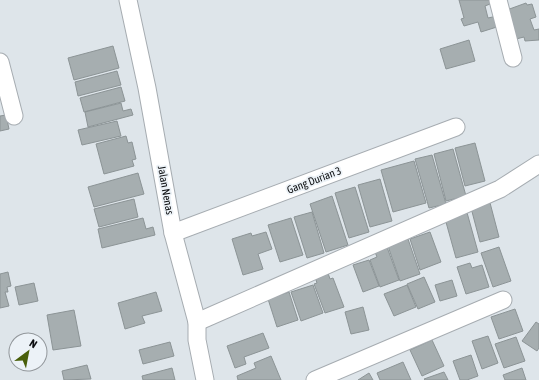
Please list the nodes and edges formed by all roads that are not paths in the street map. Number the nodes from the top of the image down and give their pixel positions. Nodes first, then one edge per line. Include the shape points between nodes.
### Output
1 (128, 0) edge
2 (498, 0) edge
3 (513, 58) dead end
4 (0, 62) edge
5 (14, 116) dead end
6 (456, 127) dead end
7 (539, 164) edge
8 (173, 233) junction
9 (503, 300) dead end
10 (197, 322) junction
11 (205, 380) edge
12 (315, 380) edge

1 - 8 street, Jalan Nenas
2 - 3 street
4 - 5 street
6 - 8 street, Gang Durian 3
7 - 10 street via 493,192
8 - 10 street, Jalan Nenas
9 - 12 street
10 - 11 street, Jalan Nenas via 197,340

